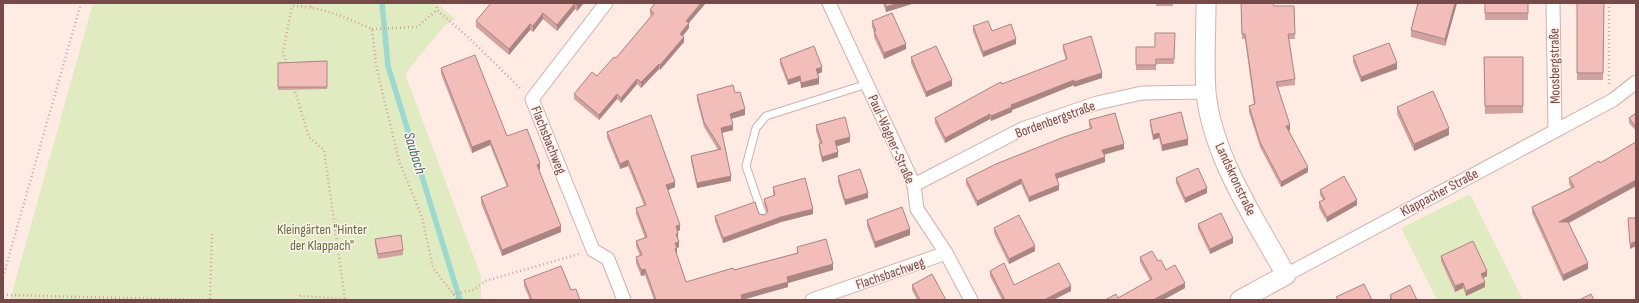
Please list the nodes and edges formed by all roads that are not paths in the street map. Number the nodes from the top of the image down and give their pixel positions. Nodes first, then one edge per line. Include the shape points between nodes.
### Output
1 (606, 3) edge
2 (828, 3) edge
3 (1206, 3) edge
4 (1553, 3) edge
5 (1636, 82) edge
6 (867, 84) junction
7 (1206, 92) junction
8 (1556, 129) junction
9 (914, 185) junction
10 (763, 216) edge
11 (946, 253) junction
12 (1286, 275) junction
13 (624, 300) edge
14 (812, 300) edge
15 (971, 300) edge
16 (1240, 300) edge

1 - 13 street, Flachsbachweg via 532,99 593,250 608,259
2 - 6 street, Paul-Wagner-Straße
3 - 7 main road, Landskronstraße
4 - 8 street, Moosbergstraße
5 - 8 street, Klappacher Straße via 1609,102
6 - 9 street, Paul-Wagner-Straße
6 - 10 lane, Paul-Wagner-Straße via 766,116 756,128 746,166
7 - 9 street, Bordenbergstraße via 1142,93 1097,103 1022,129
7 - 12 main road, Landskronstraße via 1218,144 1247,205
8 - 12 street, Klappacher Straße
9 - 11 street, Paul-Wagner-Straße via 917,209
11 - 14 street, Flachsbachweg
11 - 15 street, Paul-Wagner-Straße
12 - 16 main road, Klappacher Straße

